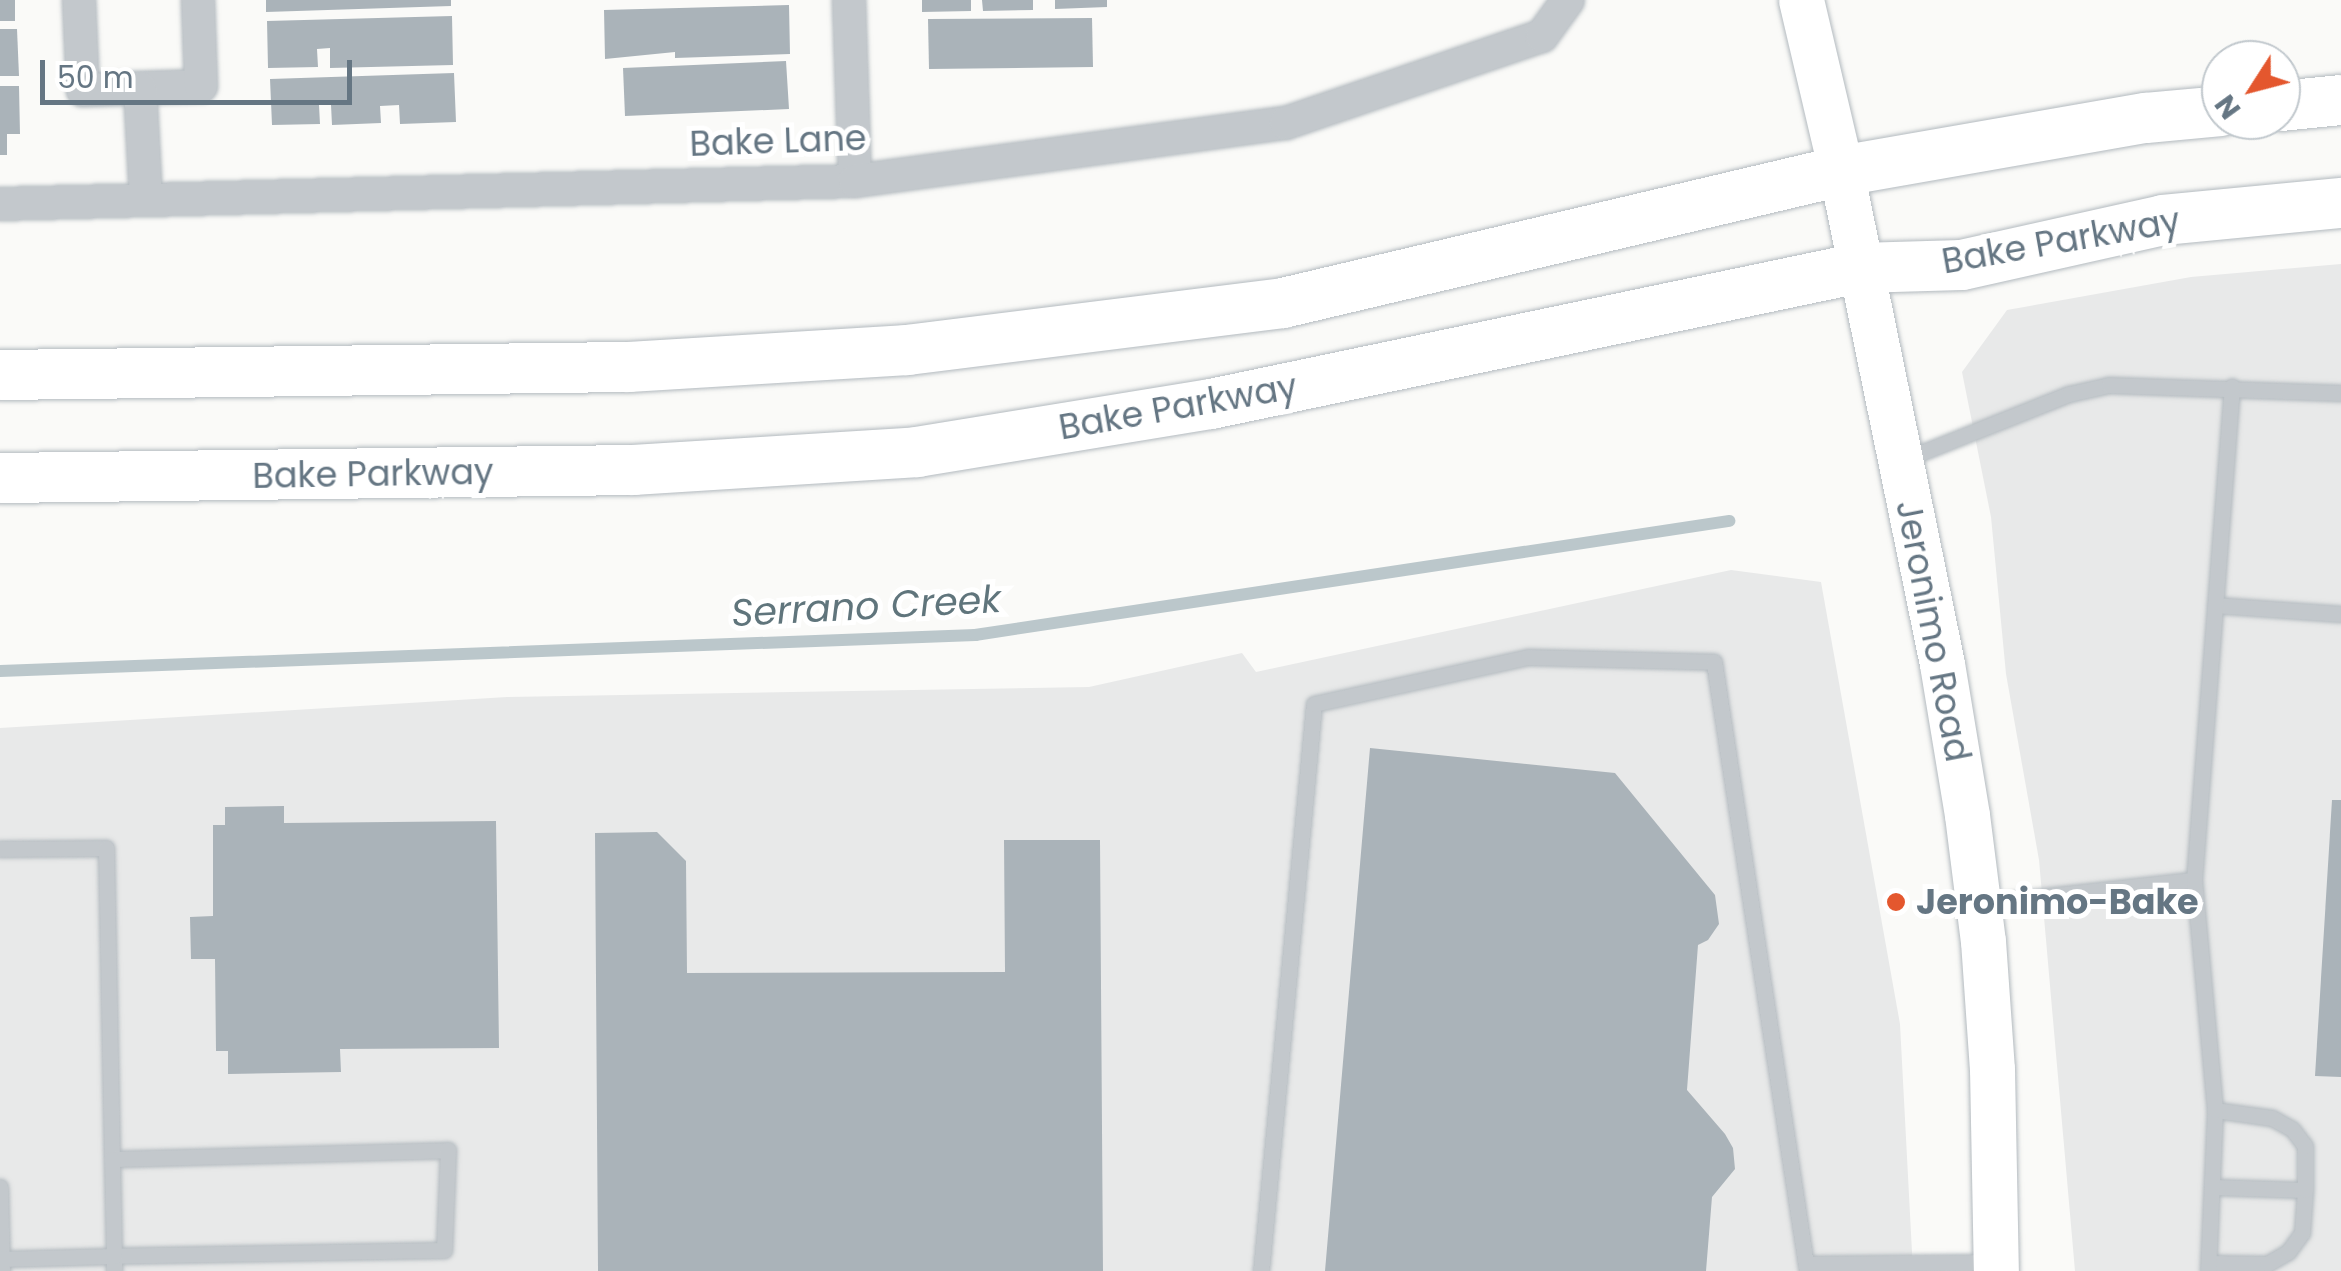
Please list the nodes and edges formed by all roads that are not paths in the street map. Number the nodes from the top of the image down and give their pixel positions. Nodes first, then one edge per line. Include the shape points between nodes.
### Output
1 (80, 0) edge
2 (198, 0) edge
3 (850, 0) edge
4 (1568, 0) edge
5 (1801, 0) edge
6 (140, 88) junction
7 (2341, 100) edge
8 (2301, 104) edge
9 (2201, 113) edge
10 (1841, 170) junction
11 (855, 181) junction
12 (146, 199) junction
13 (2341, 203) edge
14 (0, 204) edge
15 (1859, 268) junction
16 (0, 375) edge
17 (2232, 386) junction
18 (2341, 394) edge
19 (1900, 462) junction
20 (0, 478) edge
21 (2215, 604) junction
22 (2341, 614) edge
23 (0, 849) edge
24 (2194, 880) junction
25 (1978, 904) junction
26 (2215, 1110) junction
27 (112, 1159) junction
28 (0, 1187) edge
29 (2213, 1188) junction
30 (2305, 1190) junction
31 (2, 1263) edge
32 (114, 1264) edge
33 (1996, 1266) edge
34 (2208, 1267) edge
35 (1808, 1268) edge
36 (1261, 1271) edge

1 - 6 street via 83,90
2 - 6 street via 201,86
3 - 11 street
4 - 11 street, Bake Lane via 1542,36 1286,123
5 - 10 main road, Jeronimo Road
6 - 12 street
7 - 8 main road
9 - 10 main road
10 - 15 main road, Jeronimo Road
10 - 16 main road via 1283,304 907,350 629,368
11 - 12 street, Bake Lane
12 - 14 street, Bake Lane
13 - 15 main road, Bake Parkway via 2163,220 1962,266
15 - 19 main road, Jeronimo Road
15 - 20 main road, Bake Parkway via 1211,404 917,452 634,470
17 - 18 lane
17 - 19 lane via 2109,385 2068,394
17 - 21 lane
19 - 25 main road, Jeronimo Road via 1942,664
21 - 22 lane
21 - 24 lane
23 - 27 lane via 106,848
24 - 25 lane
24 - 26 lane
25 - 33 main road, Jeronimo Road via 1992,1069
26 - 29 lane
26 - 30 lane via 2272,1118 2292,1129 2305,1146
27 - 32 lane
27 - 32 lane via 448,1150 444,1250
28 - 31 lane
29 - 30 lane
29 - 34 lane
30 - 34 lane via 2302,1234 2288,1252 2267,1264
31 - 32 lane
33 - 35 lane
35 - 36 lane via 1714,662 1528,657 1314,704

